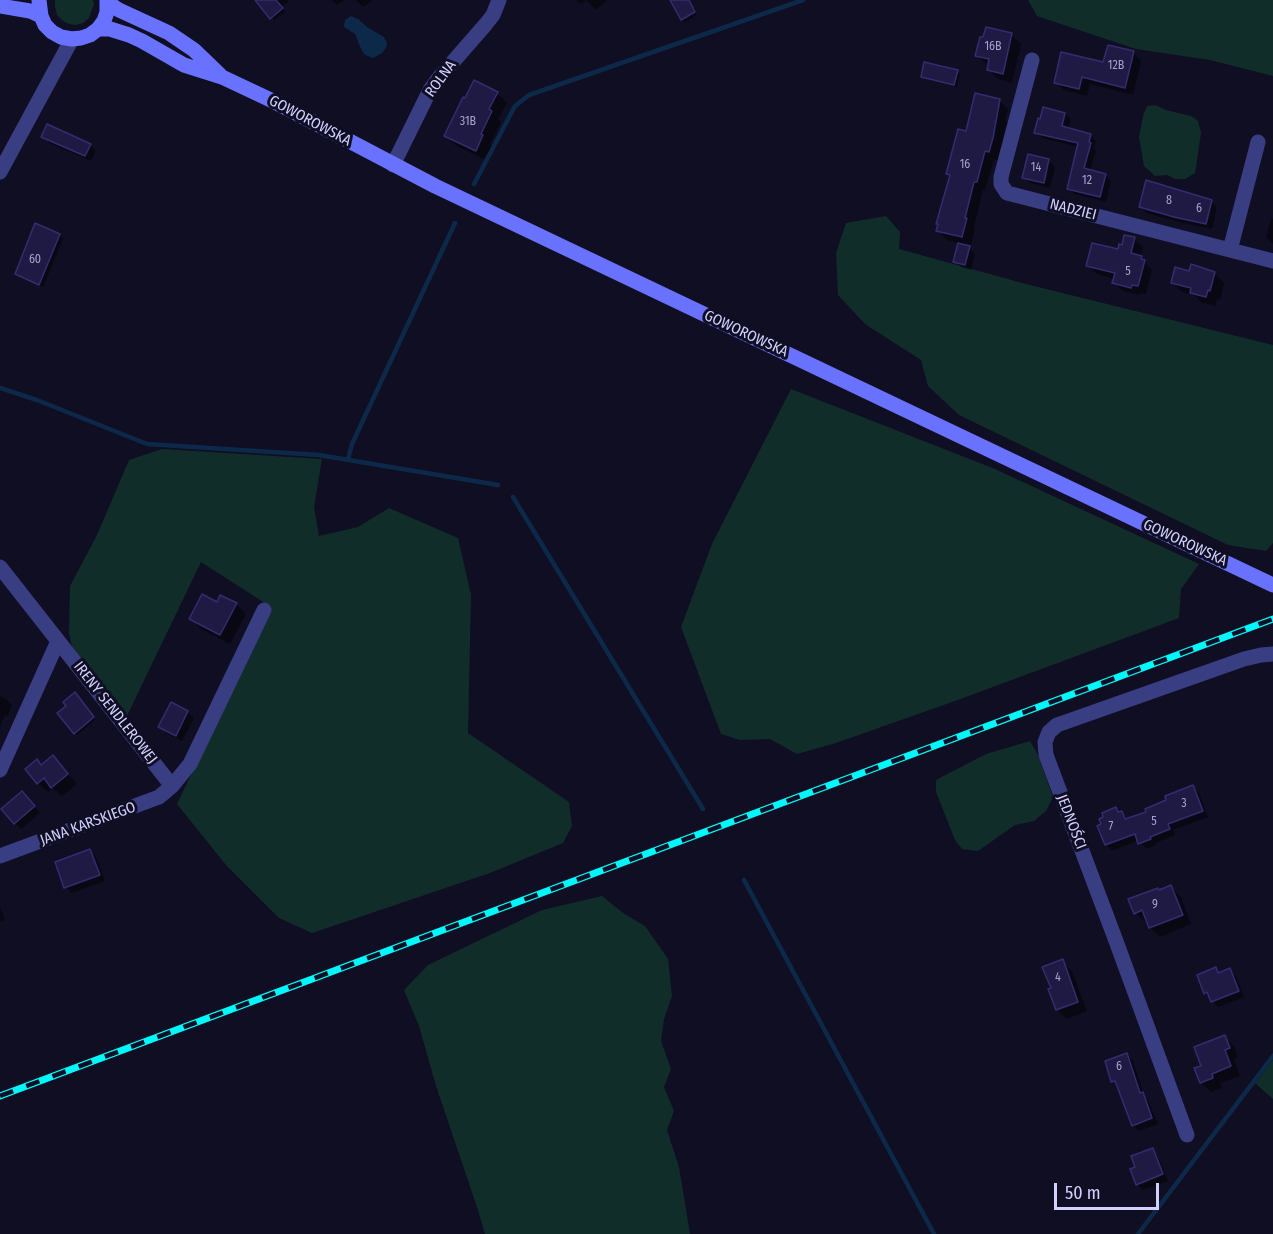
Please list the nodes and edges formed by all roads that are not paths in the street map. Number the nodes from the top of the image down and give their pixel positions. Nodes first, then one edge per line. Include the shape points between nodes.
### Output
1 (499, 0) edge
2 (107, 1) edge
3 (0, 6) edge
4 (40, 8) edge
5 (98, 29) junction
6 (72, 39) junction
7 (1032, 60) dead end
8 (222, 77) junction
9 (1258, 142) dead end
10 (393, 165) junction
11 (0, 172) edge
12 (1230, 250) junction
13 (1273, 261) edge
14 (0, 567) edge
15 (1273, 585) edge
16 (264, 610) dead end
17 (58, 640) junction
18 (1273, 654) edge
19 (0, 770) edge
20 (172, 786) junction
21 (0, 856) edge
22 (1186, 1135) dead end

1 - 10 street, ROLNA via 493,15 430,90
2 - 5 main road via 107,12
2 - 8 main road, GOWOROWSKA via 194,50
3 - 4 main road via 30,11
4 - 6 main road via 45,25 52,32
5 - 6 main road
5 - 8 main road, GOWOROWSKA via 129,35 184,65
6 - 11 street
7 - 12 street, NADZIEI via 1001,177 1007,193
8 - 10 main road, GOWOROWSKA
9 - 12 street
10 - 15 main road, GOWOROWSKA
12 - 13 street, NADZIEI
14 - 17 street, IRENY SENDLEROWEJ
16 - 20 street, JANA KARSKIEGO via 190,764
17 - 19 street, IRENY SENDLEROWEJ
17 - 20 street, IRENY SENDLEROWEJ
18 - 22 street, JEDNOŚCI via 1244,659 1057,724 1046,742 1046,754
20 - 21 street, JANA KARSKIEGO via 159,797

